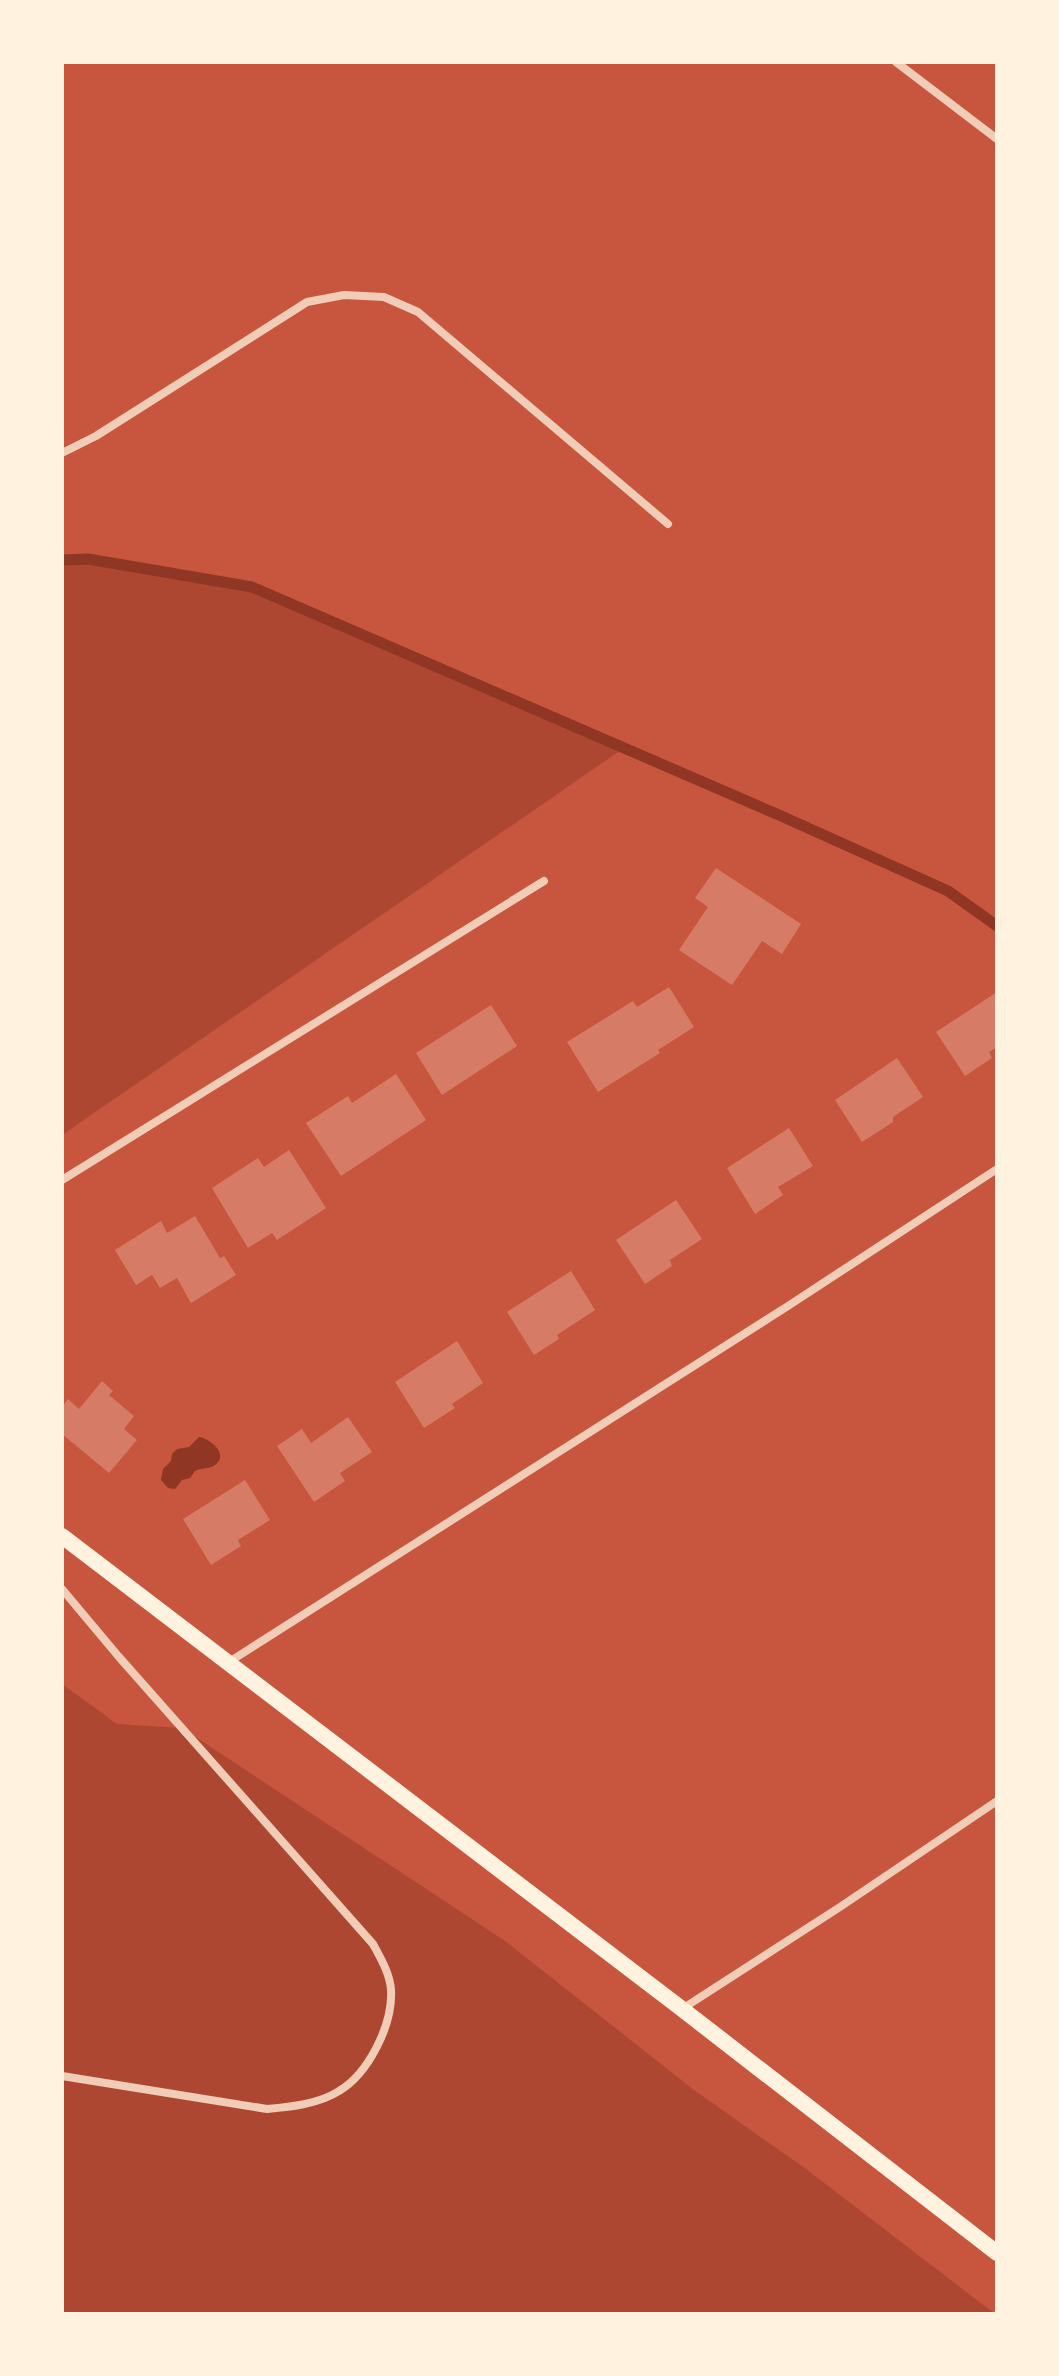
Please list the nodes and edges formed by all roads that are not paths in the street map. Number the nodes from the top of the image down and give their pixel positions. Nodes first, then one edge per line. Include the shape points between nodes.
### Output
1 (896, 62) edge
2 (997, 139) edge
3 (62, 453) edge
4 (668, 524) dead end
5 (544, 881) dead end
6 (997, 1169) edge
7 (62, 1180) edge
8 (62, 1536) edge
9 (62, 1589) edge
10 (228, 1662) junction
11 (997, 1801) edge
12 (682, 2009) junction
13 (62, 2076) edge
14 (997, 2253) edge

1 - 2 street
3 - 4 street via 307,302 344,295 384,297 418,312
5 - 7 street
6 - 10 street
8 - 10 main road
9 - 13 street via 373,1944 391,1991 378,2044 357,2079 336,2094 290,2107 267,2109
10 - 12 main road
11 - 12 street
12 - 14 main road

